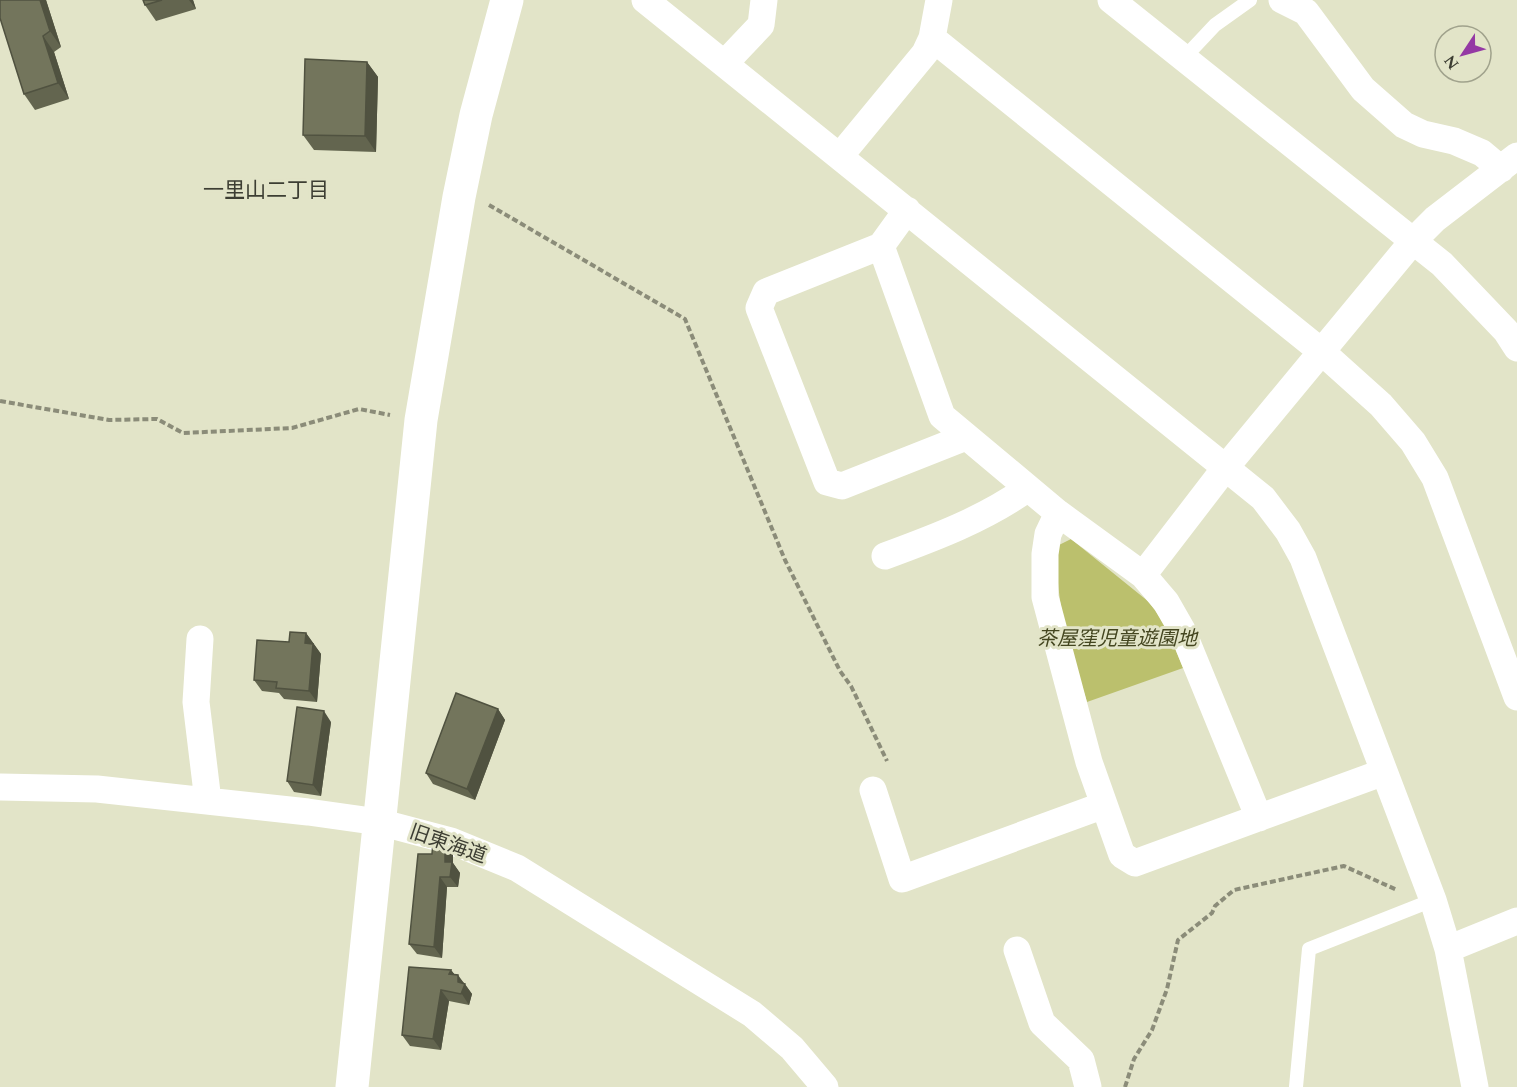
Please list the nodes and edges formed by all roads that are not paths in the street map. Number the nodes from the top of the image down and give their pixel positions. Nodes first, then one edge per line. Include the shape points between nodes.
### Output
1 (507, 0) edge
2 (645, 0) edge
3 (764, 0) edge
4 (939, 0) edge
5 (1111, 0) edge
6 (1250, 0) edge
7 (1282, 0) edge
8 (1136, 10) edge
9 (932, 38) junction
10 (1184, 58) junction
11 (725, 63) junction
12 (840, 156) junction
13 (1509, 163) edge
14 (907, 210) junction
15 (1413, 241) junction
16 (880, 246) junction
17 (1517, 348) edge
18 (1322, 352) junction
19 (966, 437) junction
20 (1226, 467) junction
21 (1028, 488) junction
22 (1058, 513) junction
23 (885, 556) dead end
24 (1143, 575) junction
25 (200, 639) dead end
26 (1517, 697) edge
27 (1384, 772) junction
28 (0, 787) edge
29 (873, 790) dead end
30 (208, 801) junction
31 (1104, 805) junction
32 (1259, 818) junction
33 (379, 822) junction
34 (1425, 904) junction
35 (1517, 921) edge
36 (1448, 949) junction
37 (1017, 950) dead end
38 (352, 1087) edge
39 (825, 1087) edge
40 (1088, 1087) edge
41 (1296, 1087) edge
42 (1475, 1087) edge

1 - 33 street via 459,197 421,420
2 - 11 street
3 - 11 street via 761,25
4 - 9 street
5 - 8 street
6 - 10 lane via 1215,25
7 - 13 street via 1306,12 1363,89 1404,125
8 - 10 street
9 - 12 street via 925,53
9 - 18 street
10 - 15 street
11 - 12 street
12 - 14 street
13 - 15 street via 1435,219
14 - 16 street
14 - 20 street
15 - 17 street via 1442,264 1506,331
15 - 18 street
16 - 19 street via 942,416
16 - 19 street via 766,292 759,308 827,482 842,486
18 - 20 street
18 - 26 street via 1381,405 1413,442 1435,478
19 - 21 street
20 - 24 street
20 - 27 street via 1263,498 1303,558
21 - 22 street
21 - 23 street via 940,536
22 - 24 street
22 - 31 street via 1046,544 1045,597
24 - 32 street via 1166,602 1182,630
25 - 30 street via 196,702
27 - 32 street
27 - 34 street
28 - 30 street, 旧東海道 via 97,789
29 - 31 street via 902,879
30 - 33 street, 旧東海道
31 - 32 street via 1122,855 1135,863
33 - 38 street
33 - 39 street, 旧東海道 via 451,841 517,868 752,1014 792,1048
34 - 36 street
34 - 41 lane via 1309,949
35 - 36 street
36 - 42 street
37 - 40 street via 1042,1023 1081,1060

